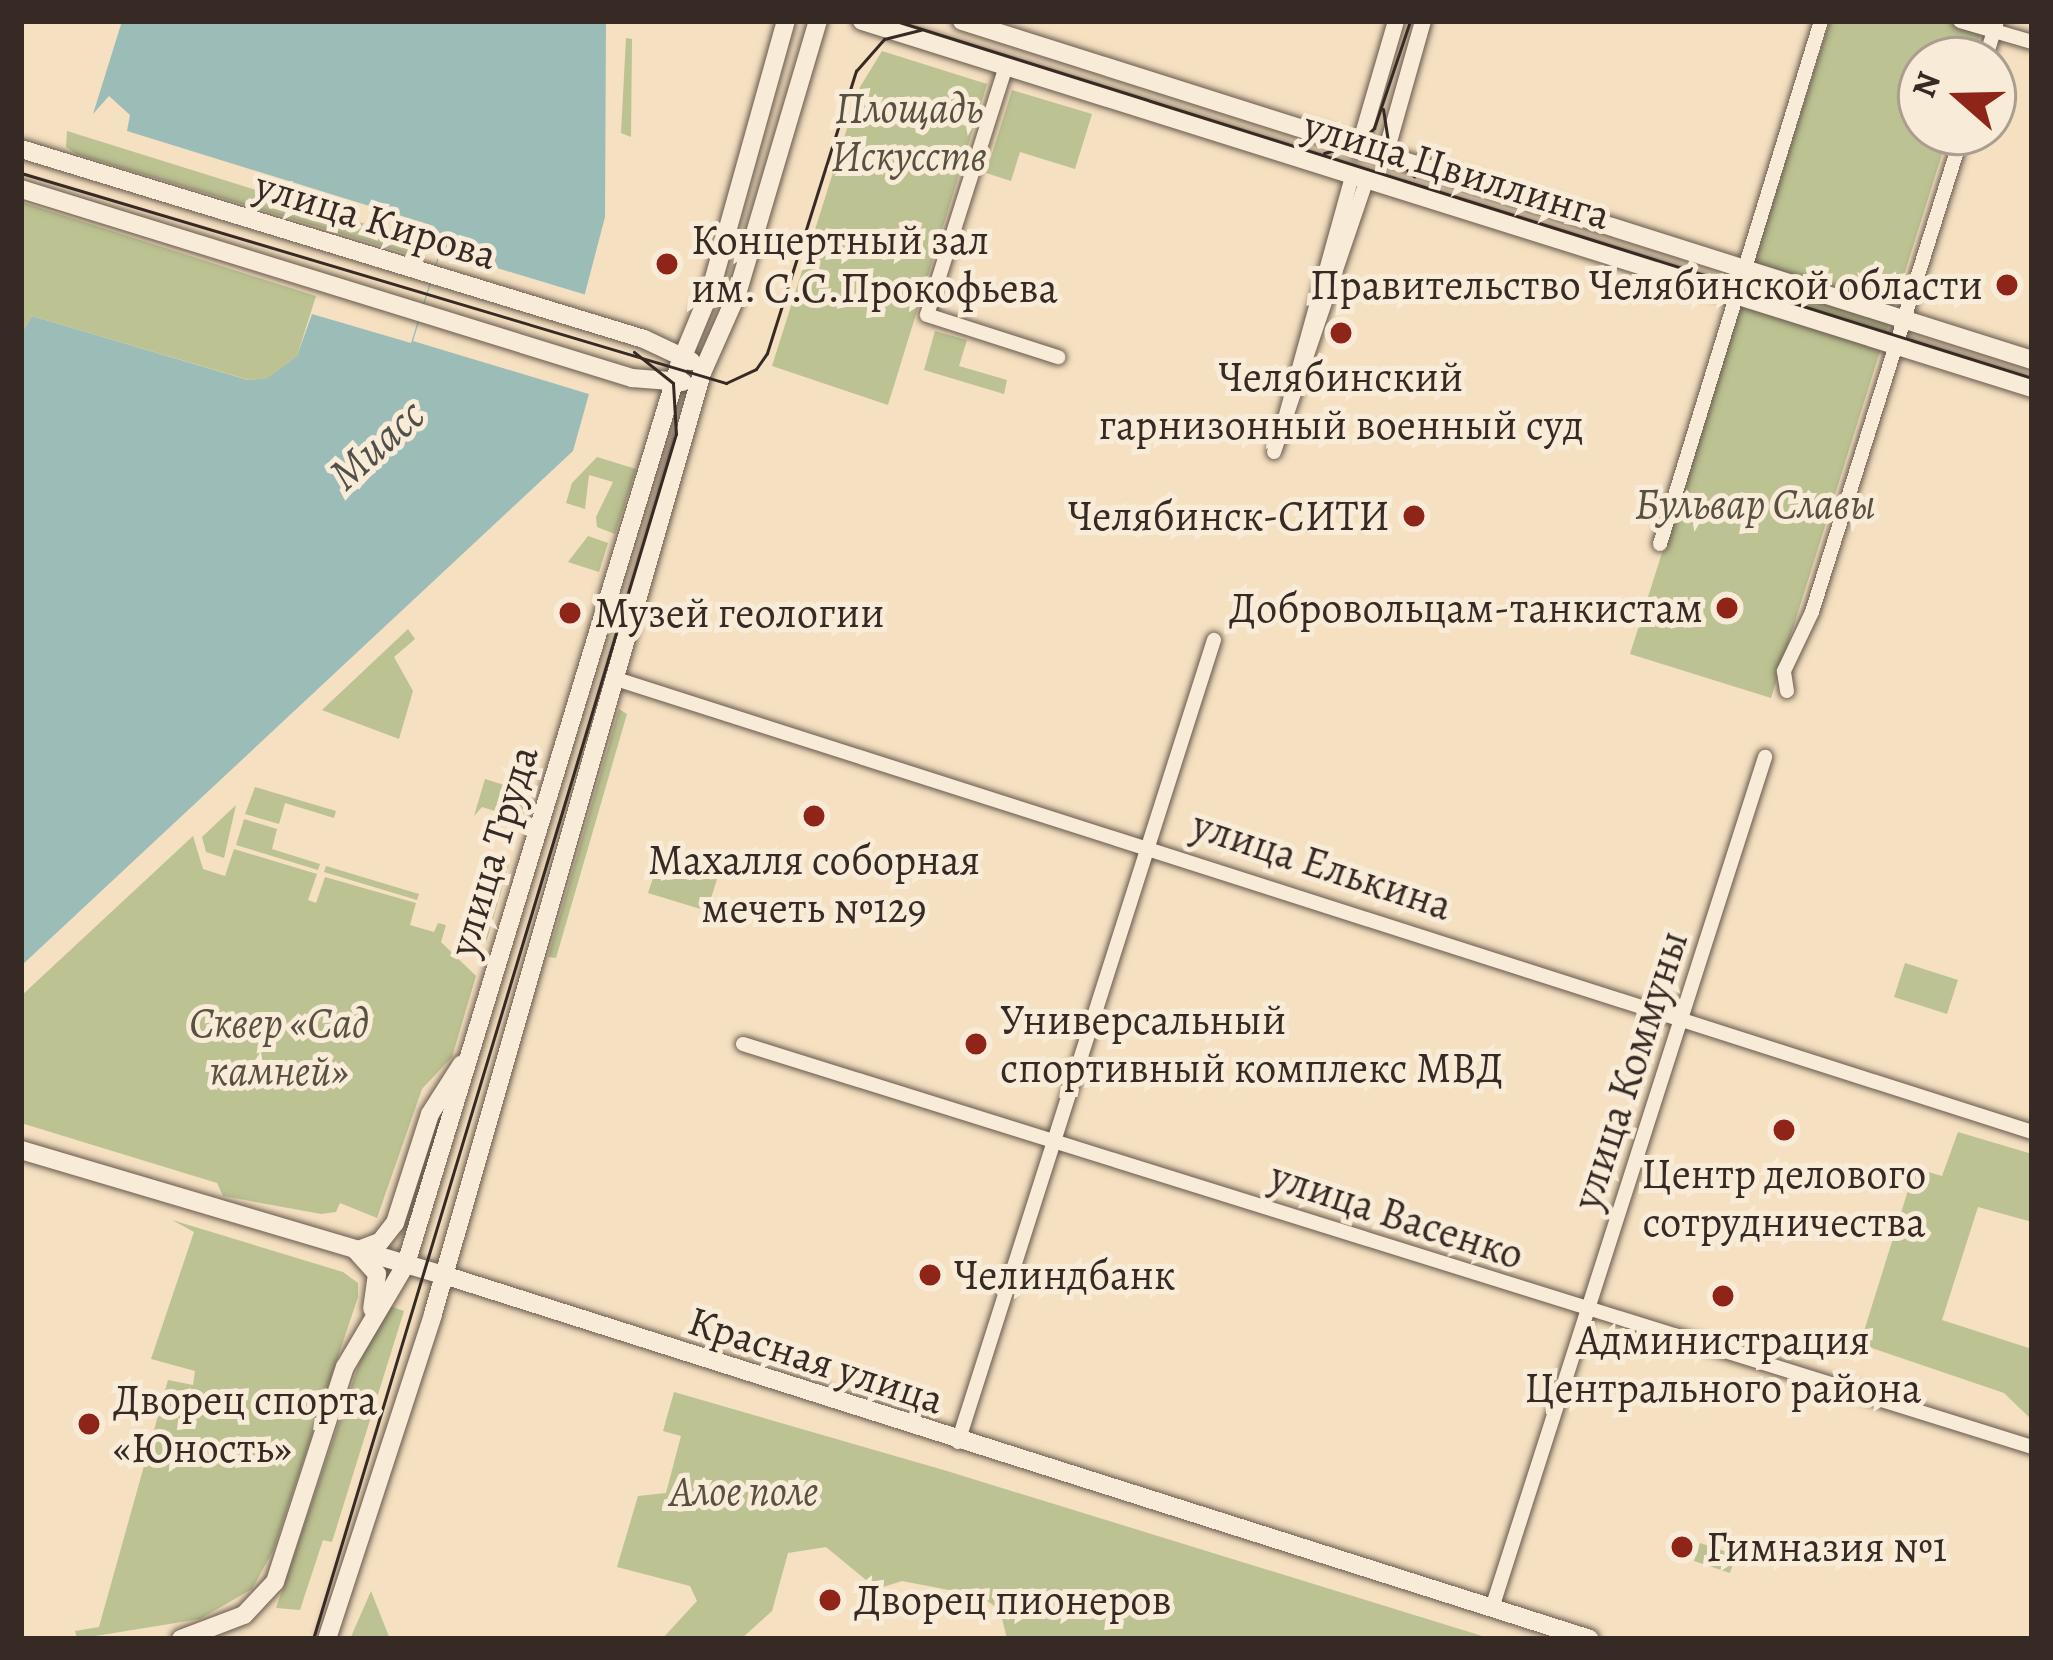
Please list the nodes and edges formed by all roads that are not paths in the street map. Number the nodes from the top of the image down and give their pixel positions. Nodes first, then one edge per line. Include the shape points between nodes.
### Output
1 (786, 21) edge
2 (818, 21) edge
3 (862, 21) edge
4 (962, 21) edge
5 (1396, 21) edge
6 (1423, 21) edge
7 (1821, 21) edge
8 (1960, 21) edge
9 (1995, 26) edge
10 (2032, 43) edge
11 (1006, 66) junction
12 (21, 149) edge
13 (1358, 151) junction
14 (1957, 156) edge
15 (1384, 159) junction
16 (1359, 179) junction
17 (21, 189) edge
18 (1742, 270) junction
19 (1734, 294) junction
20 (1906, 321) junction
21 (1898, 345) junction
22 (683, 352) junction
23 (1058, 357) dead end
24 (2032, 360) edge
25 (701, 377) junction
26 (673, 383) junction
27 (2032, 388) edge
28 (1274, 452) dead end
29 (1660, 544) dead end
30 (1214, 640) dead end
31 (589, 671) junction
32 (613, 678) junction
33 (1787, 691) dead end
34 (1765, 757) dead end
35 (1147, 846) junction
36 (1679, 1019) junction
37 (742, 1044) dead end
38 (471, 1050) junction
39 (2032, 1132) edge
40 (1053, 1138) junction
41 (21, 1150) edge
42 (356, 1251) junction
43 (406, 1264) junction
44 (444, 1275) junction
45 (1588, 1312) junction
46 (359, 1336) junction
47 (958, 1442) junction
48 (2032, 1447) edge
49 (1492, 1608) junction
50 (182, 1639) edge
51 (327, 1639) edge
52 (1590, 1639) edge

1 - 22 main road, улица Труда via 711,289
2 - 25 main road, улица Труда via 737,294
3 - 11 main road, улица Цвиллинга
4 - 13 main road, улица Цвиллинга
5 - 13 street
6 - 15 street
7 - 18 street
8 - 9 street
9 - 10 street
11 - 16 main road, улица Цвиллинга
11 - 23 street via 927,315
12 - 22 main road, улица Кирова
13 - 15 main road, улица Цвиллинга
13 - 16 main road
14 - 20 street
15 - 16 main road
15 - 18 main road, улица Цвиллинга
16 - 19 main road, улица Цвиллинга
16 - 28 street
17 - 26 main road, улица Кирова via 597,368
18 - 19 street
18 - 20 main road, улица Цвиллинга
19 - 21 main road, улица Цвиллинга
19 - 29 street
20 - 21 street
20 - 24 main road, улица Цвиллинга
21 - 27 main road, улица Цвиллинга
21 - 33 street via 1813,612 1789,656
22 - 25 main road
22 - 26 main road, улица Труда
25 - 26 main road, улица Кирова
25 - 32 main road, улица Труда
26 - 31 main road, улица Труда
30 - 35 street
31 - 32 main road, улица Елькина
31 - 38 main road, улица Труда
32 - 35 street, улица Елькина
32 - 44 main road, улица Труда
34 - 36 street, улица Коммуны
35 - 36 street, улица Елькина
35 - 40 street
36 - 39 street, улица Елькина
36 - 45 street, улица Коммуны
37 - 40 street, улица Васенко
38 - 42 main road via 430,1114 395,1222 380,1242
38 - 43 main road, улица Труда
40 - 45 street, улица Васенко
40 - 47 street
41 - 42 main road, Красная улица
42 - 43 main road, Красная улица
42 - 46 main road via 377,1282
43 - 44 main road, Красная улица
43 - 46 main road, улица Труда
44 - 47 main road, Красная улица
44 - 51 main road, улица Труда
45 - 48 street, улица Васенко
45 - 49 street, улица Коммуны
46 - 50 main road, улица Труда via 275,1582 244,1615
47 - 49 main road, Красная улица
49 - 52 main road, Красная улица

